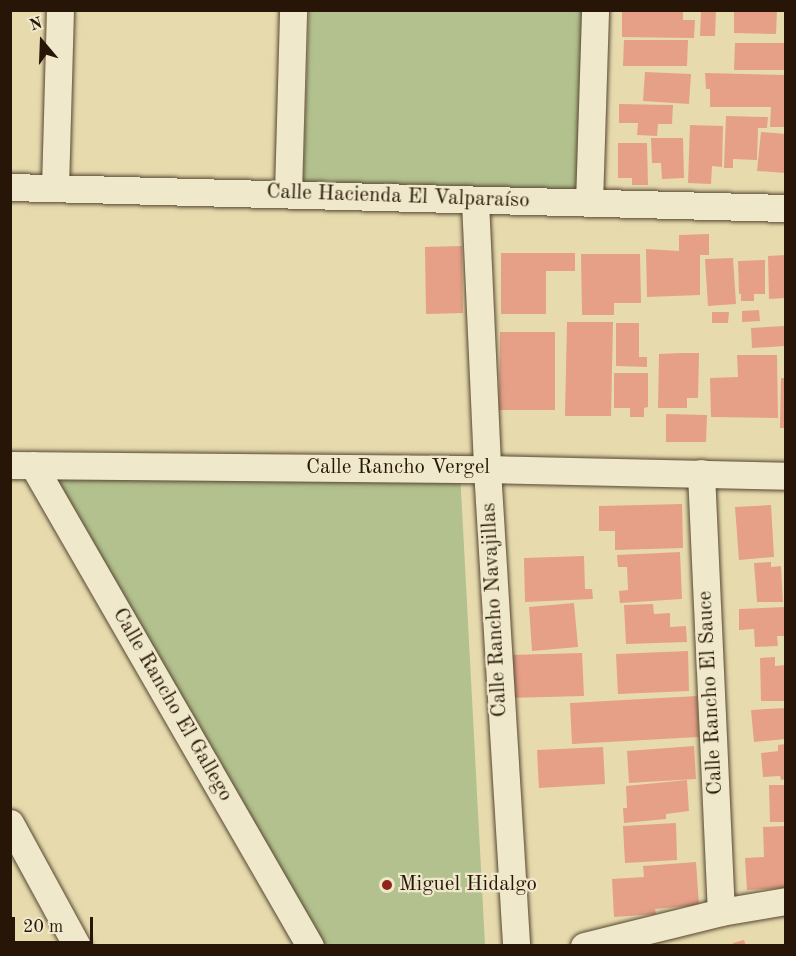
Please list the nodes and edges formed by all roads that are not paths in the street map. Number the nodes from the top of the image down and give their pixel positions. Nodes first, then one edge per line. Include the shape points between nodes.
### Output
1 (60, 10) edge
2 (293, 10) edge
3 (595, 10) edge
4 (10, 187) edge
5 (55, 188) junction
6 (288, 193) junction
7 (475, 201) junction
8 (589, 203) junction
9 (786, 208) edge
10 (22, 465) edge
11 (487, 469) junction
12 (701, 473) junction
13 (786, 476) edge
14 (10, 823) edge
15 (786, 901) edge
16 (721, 912) junction
17 (77, 945) edge
18 (310, 945) edge
19 (516, 945) edge
20 (584, 945) edge

1 - 5 street
2 - 6 street
3 - 8 street
4 - 5 street, Calle Hacienda El Valparaíso
5 - 6 street, Calle Hacienda El Valparaíso
6 - 7 street, Calle Hacienda El Valparaíso
7 - 8 street, Calle Hacienda El Valparaíso
7 - 11 street, Calle Rancho Navajillas
8 - 9 street, Calle Hacienda El Valparaíso
10 - 11 street, Calle Rancho Vergel
10 - 18 street, Calle Rancho El Gallego
11 - 12 street, Calle Rancho Vergel
11 - 19 street, Calle Rancho Navajillas
12 - 13 street, Calle Rancho Vergel
12 - 16 street, Calle Rancho El Sauce
14 - 17 street
15 - 16 street
16 - 20 street

